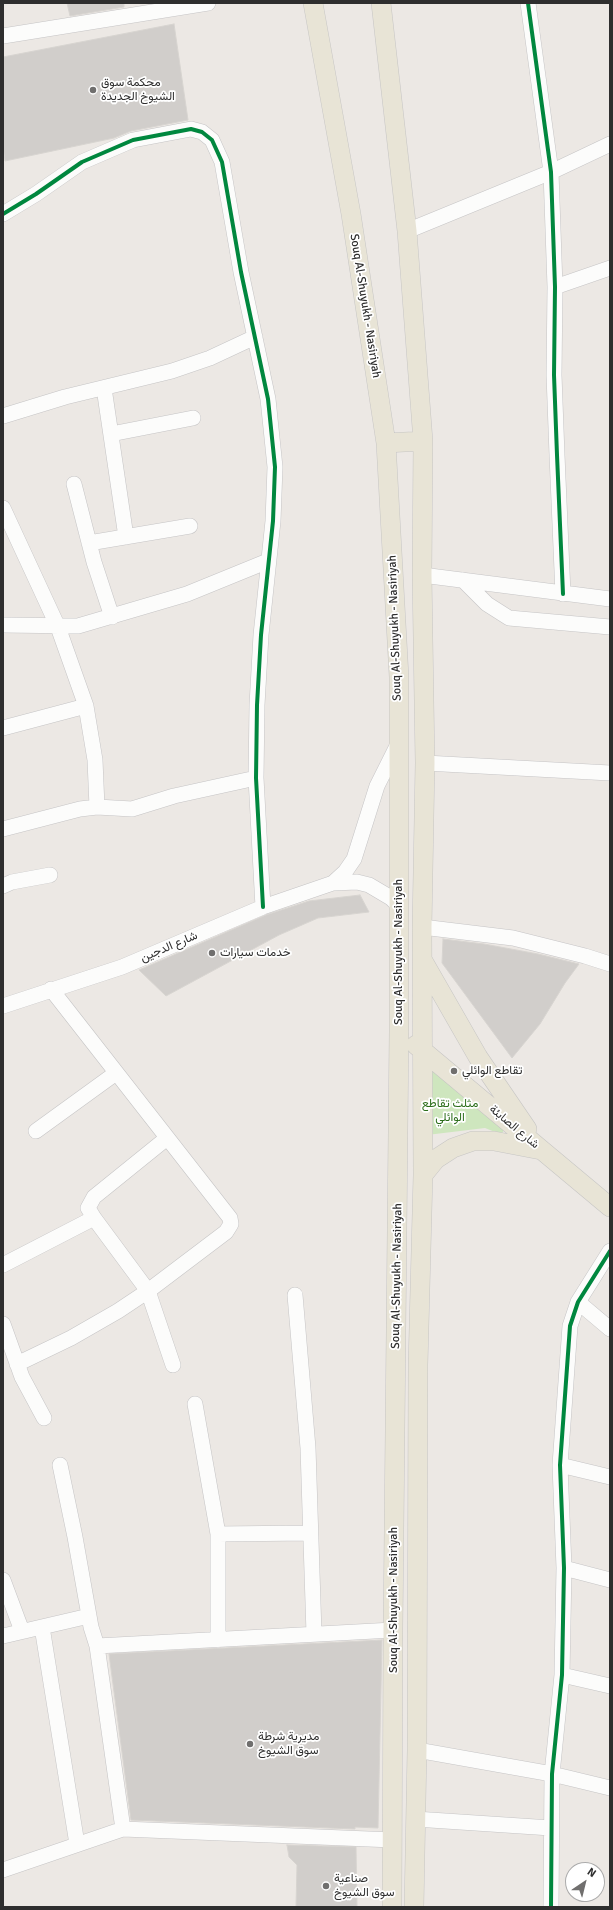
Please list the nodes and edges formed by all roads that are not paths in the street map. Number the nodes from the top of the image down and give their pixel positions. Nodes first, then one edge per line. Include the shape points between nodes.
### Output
1 (313, 3) edge
2 (381, 3) edge
3 (528, 3) edge
4 (199, 4) edge
5 (3, 36) edge
6 (610, 144) edge
7 (551, 172) junction
8 (3, 214) edge
9 (407, 231) junction
10 (610, 268) edge
11 (555, 287) junction
12 (255, 338) junction
13 (104, 388) junction
14 (3, 416) edge
15 (193, 418) dead end
16 (111, 434) junction
17 (423, 441) junction
18 (386, 443) junction
19 (74, 484) dead end
20 (3, 508) edge
21 (190, 526) dead end
22 (126, 537) junction
23 (89, 543) junction
24 (268, 561) junction
25 (422, 575) junction
26 (463, 580) junction
27 (563, 594) junction
28 (610, 599) edge
29 (112, 617) junction
30 (3, 625) edge
31 (58, 627) junction
32 (610, 627) edge
33 (86, 706) junction
34 (3, 728) edge
35 (398, 744) junction
36 (425, 763) junction
37 (610, 773) edge
38 (256, 778) junction
39 (96, 807) junction
40 (3, 830) edge
41 (50, 875) dead end
42 (333, 883) junction
43 (3, 886) edge
44 (263, 906) junction
45 (400, 906) junction
46 (422, 927) junction
47 (422, 960) junction
48 (610, 964) edge
49 (50, 989) junction
50 (3, 1006) edge
51 (399, 1031) junction
52 (422, 1050) junction
53 (116, 1074) junction
54 (36, 1131) dead end
55 (166, 1138) junction
56 (541, 1150) junction
57 (423, 1176) junction
58 (610, 1207) edge
59 (94, 1218) junction
60 (610, 1251) edge
61 (3, 1265) edge
62 (148, 1291) junction
63 (295, 1295) dead end
64 (578, 1302) junction
65 (3, 1324) edge
66 (610, 1329) edge
67 (17, 1364) junction
68 (173, 1365) dead end
69 (195, 1404) dead end
70 (44, 1418) dead end
71 (60, 1465) dead end
72 (560, 1465) junction
73 (610, 1477) edge
74 (310, 1533) junction
75 (218, 1534) junction
76 (564, 1568) junction
77 (3, 1580) edge
78 (610, 1580) edge
79 (89, 1616) junction
80 (42, 1627) junction
81 (393, 1630) junction
82 (22, 1632) junction
83 (314, 1634) junction
84 (3, 1636) edge
85 (218, 1640) junction
86 (97, 1646) junction
87 (562, 1675) junction
88 (610, 1686) edge
89 (417, 1750) junction
90 (552, 1774) junction
91 (610, 1788) edge
92 (415, 1820) junction
93 (551, 1828) junction
94 (123, 1830) junction
95 (393, 1840) junction
96 (77, 1844) junction
97 (3, 1870) edge
98 (392, 1907) edge
99 (414, 1907) edge
100 (551, 1907) edge

1 - 18 main road, Souq Al-Shuyukh - Nasiriyah via 351,214
2 - 9 main road, Souq Al-Shuyukh - Nasiriyah
3 - 7 street
4 - 5 street
6 - 7 street
7 - 9 street
7 - 11 street
8 - 12 street via 82,162 133,140 191,129 202,132 212,140 222,162
9 - 17 main road, Souq Al-Shuyukh - Nasiriyah
10 - 11 street
11 - 27 street via 555,389
12 - 13 street via 172,371
12 - 24 street via 268,399 275,467 273,521
13 - 14 street via 65,396
13 - 16 street
15 - 16 street
16 - 22 street
17 - 18 main road
17 - 25 main road, Souq Al-Shuyukh - Nasiriyah
18 - 35 main road, Souq Al-Shuyukh - Nasiriyah via 399,677
19 - 23 street
20 - 31 street
21 - 22 street
22 - 23 street
23 - 29 street
24 - 29 street via 187,594
24 - 38 street via 257,706
25 - 26 street
25 - 36 main road, Souq Al-Shuyukh - Nasiriyah
26 - 27 street
26 - 32 street via 487,604 509,618
27 - 28 street
29 - 31 street via 78,626
30 - 31 street
31 - 33 street
33 - 34 street
33 - 39 street via 95,760
35 - 42 street, شارع الدجين via 377,786 354,859
35 - 45 main road, Souq Al-Shuyukh - Nasiriyah
36 - 37 street
36 - 46 main road, Souq Al-Shuyukh - Nasiriyah
38 - 39 street via 132,808
38 - 44 street
39 - 40 street
41 - 43 street
42 - 44 street, شارع الدجين
42 - 45 street, شارع الدجين via 369,885
44 - 49 street, شارع الدجين via 122,967
45 - 51 main road, Souq Al-Shuyukh - Nasiriyah
46 - 47 main road, Souq Al-Shuyukh - Nasiriyah
46 - 48 street via 513,938
47 - 52 main road, Souq Al-Shuyukh - Nasiriyah
47 - 56 main road via 478,1057
49 - 50 street, شارع الدجين
49 - 53 street
51 - 52 main road, شارع الصابئة
51 - 81 main road, Souq Al-Shuyukh - Nasiriyah
52 - 56 main road, شارع الصابئة
52 - 57 main road, Souq Al-Shuyukh - Nasiriyah
53 - 54 street
53 - 55 street
55 - 59 street via 94,1196 88,1208
55 - 62 street via 230,1218 231,1224 226,1232
56 - 57 main road via 494,1141 473,1141 453,1148 436,1159
56 - 58 main road, شارع الصابئة
57 - 89 main road, Souq Al-Shuyukh - Nasiriyah via 418,1365
59 - 61 street
59 - 62 street
60 - 64 street
62 - 67 street via 94,1325
62 - 68 street
63 - 74 street via 307,1441
64 - 66 street
64 - 72 street via 570,1326
65 - 67 street
67 - 70 street
69 - 75 street
71 - 79 street
72 - 73 street
72 - 76 street
74 - 75 street
74 - 83 street
75 - 85 street
76 - 78 street
76 - 87 street
77 - 82 street
79 - 80 street
79 - 86 street
80 - 82 street
80 - 96 street
81 - 83 street
81 - 95 main road, Souq Al-Shuyukh - Nasiriyah
82 - 84 street
83 - 85 street
85 - 86 street
86 - 94 street
87 - 88 street
87 - 90 street
89 - 90 street
89 - 92 main road, Souq Al-Shuyukh - Nasiriyah
90 - 91 street
90 - 93 street
92 - 93 street
92 - 99 main road, Souq Al-Shuyukh - Nasiriyah
93 - 100 street
94 - 95 street
94 - 96 street
95 - 98 main road, Souq Al-Shuyukh - Nasiriyah
96 - 97 street

